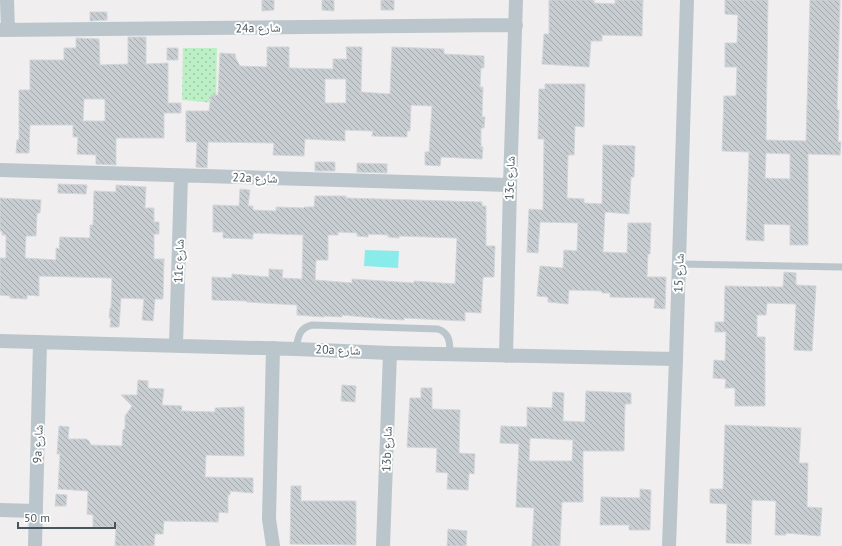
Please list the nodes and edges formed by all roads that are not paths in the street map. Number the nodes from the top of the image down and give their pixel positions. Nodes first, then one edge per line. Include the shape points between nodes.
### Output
1 (7, 0) edge
2 (516, 0) edge
3 (687, 0) edge
4 (516, 26) junction
5 (4, 30) edge
6 (0, 170) edge
7 (181, 176) junction
8 (510, 185) junction
9 (679, 264) junction
10 (842, 267) edge
11 (0, 341) edge
12 (40, 342) junction
13 (176, 345) junction
14 (273, 348) junction
15 (296, 349) junction
16 (390, 353) junction
17 (450, 354) junction
18 (506, 356) junction
19 (676, 359) junction
20 (0, 510) edge
21 (36, 511) junction
22 (269, 519) junction
23 (35, 546) edge
24 (264, 546) edge
25 (273, 546) edge
26 (383, 546) edge
27 (669, 546) edge

1 - 5 street
2 - 4 street, 13c شارع
3 - 9 street, شارع 15
4 - 5 street, 24a شارع
4 - 8 street, 13c شارع
6 - 7 street, 22a شارع
7 - 8 street, 22a شارع
7 - 13 street, 11c شارع
8 - 18 street, 13c شارع
9 - 10 lane
9 - 19 street, شارع 15
11 - 12 street, 20a شارع
12 - 13 street, 20a شارع
12 - 21 street, 9a شارع
13 - 14 street, 20a شارع
14 - 15 street, 20a شارع
14 - 22 street
15 - 16 street, 20a شارع
15 - 17 lane via 301,331 312,325 430,328 446,333 450,341
16 - 17 street, 20a شارع
16 - 26 street, 13b شارع
17 - 18 street, 20a شارع
18 - 19 street, 20a شارع
19 - 27 street, شارع 15
20 - 21 street
21 - 23 street, 9a شارع
22 - 24 street
22 - 25 street

